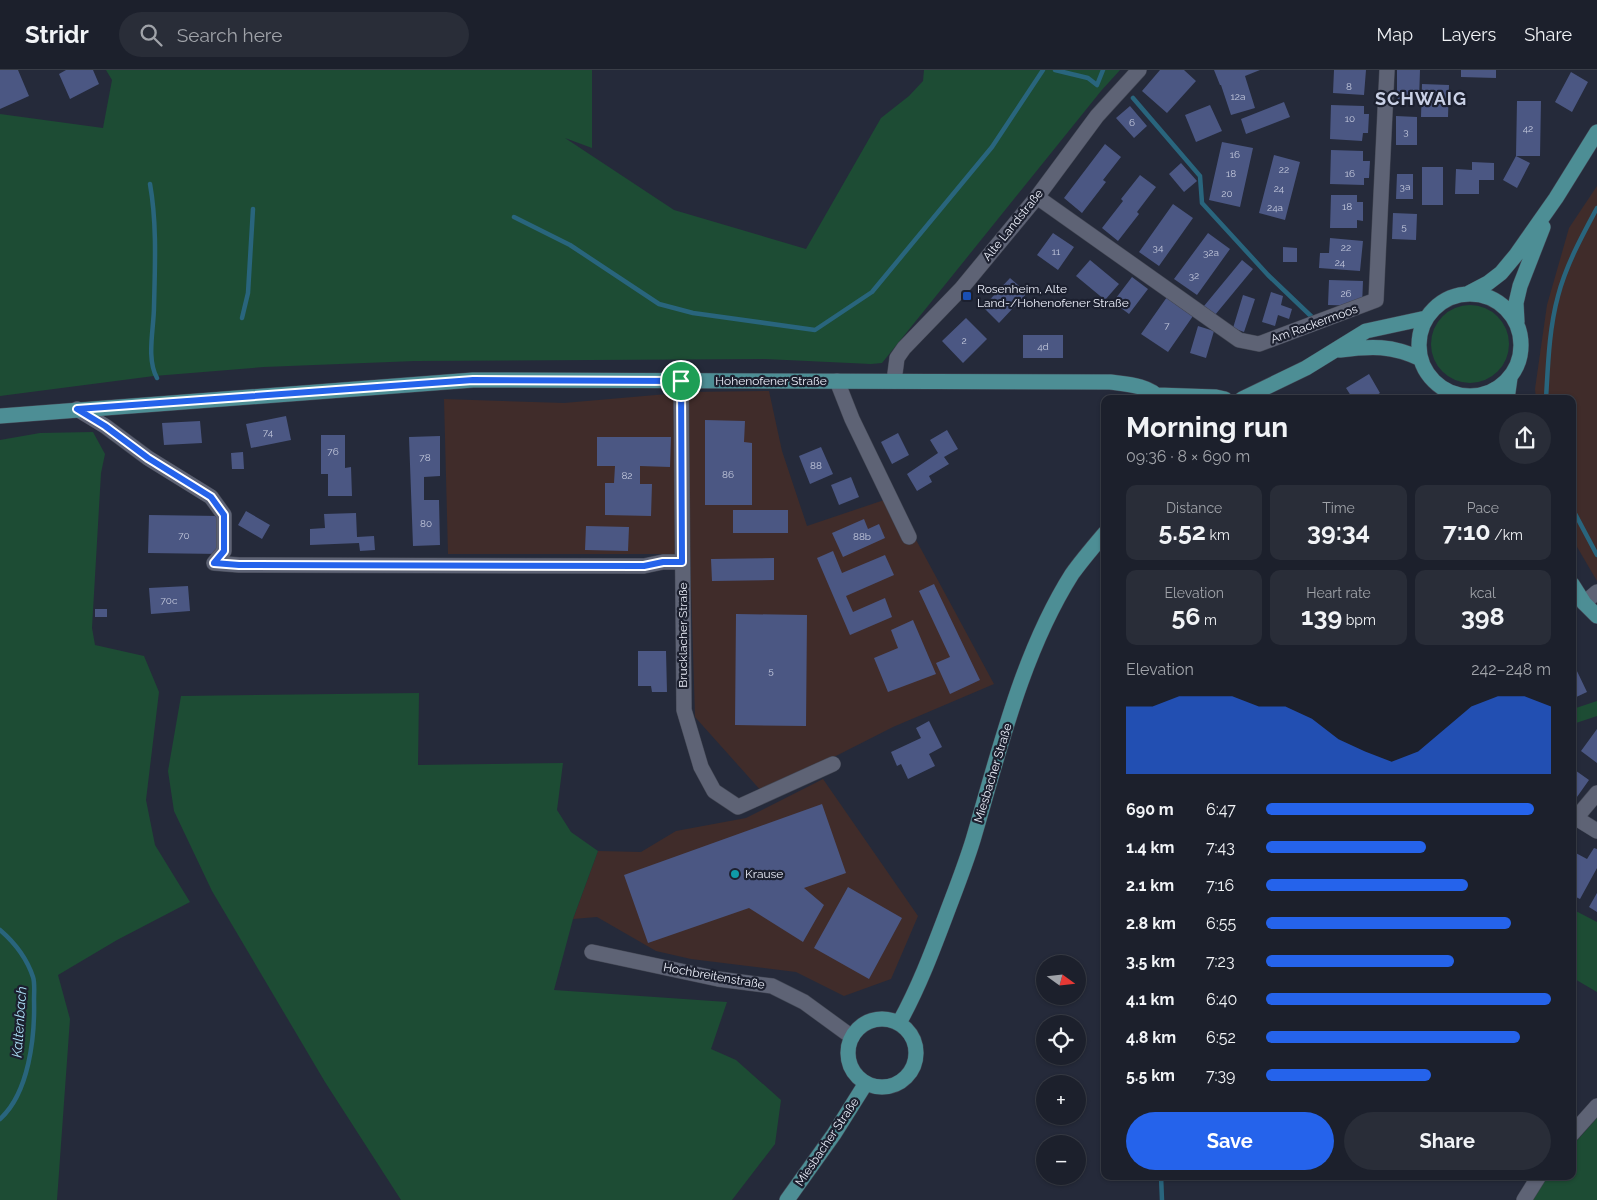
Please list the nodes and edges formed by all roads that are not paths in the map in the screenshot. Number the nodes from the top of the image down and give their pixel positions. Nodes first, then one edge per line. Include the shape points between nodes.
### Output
1 (1139, 70) edge
2 (1388, 70) edge
3 (1597, 132) edge
4 (1037, 197) junction
5 (1556, 198) junction
6 (1469, 293) junction
7 (1426, 318) junction
8 (1517, 323) junction
9 (1334, 351) junction
10 (1421, 359) junction
11 (1510, 378) junction
12 (681, 381) junction
13 (837, 381) junction
14 (894, 381) junction
15 (1154, 395) edge
16 (1250, 395) edge
17 (1458, 395) edge
18 (1481, 395) edge
19 (1507, 395) edge
20 (77, 409) junction
21 (0, 416) edge
22 (909, 537) dead end
23 (1101, 538) edge
24 (682, 562) junction
25 (1576, 590) edge
26 (1597, 592) edge
27 (1584, 603) junction
28 (1597, 616) edge
29 (833, 764) dead end
30 (1597, 793) edge
31 (1597, 831) edge
32 (592, 952) dead end
33 (899, 1023) junction
34 (852, 1037) junction
35 (866, 1083) junction
36 (1597, 1106) edge
37 (1576, 1130) edge
38 (1536, 1180) edge
39 (787, 1200) edge
40 (1524, 1200) edge

1 - 4 street, Alte Landstraße via 1097,116
2 - 4 street, Am Rackermoos via 1376,300 1259,344 1238,340
3 - 5 main road
4 - 14 street, Alte Landstraße via 961,289 904,348 897,358
5 - 6 main road via 1501,273
5 - 8 main road via 1520,286 1516,303
6 - 7 main road via 1452,296
6 - 8 main road via 1489,296 1506,307
7 - 9 main road via 1366,331
7 - 10 main road via 1418,345
8 - 11 main road via 1522,342 1519,361
9 - 10 main road via 1370,346 1394,349
9 - 16 main road
10 - 17 main road via 1429,376
11 - 18 main road via 1496,390
11 - 19 main road
12 - 13 main road, Hohenofener Straße
12 - 20 main road, Hohenofener Straße via 473,380
12 - 24 street, Brucklacher Straße
13 - 14 main road, Hohenofener Straße
13 - 22 street, Hohenofener Straße
14 - 15 main road, Hohenofener Straße via 1110,382 1136,386
20 - 21 main road, Hohenofener Straße
20 - 24 street via 211,497 224,515 224,551 214,563 644,566
23 - 33 main road, Miesbacher Straße via 1072,574 1044,626 1022,678 956,889
24 - 29 street, Brucklacher Straße via 684,710 701,767 714,791 738,807
25 - 27 main road
26 - 27 street
27 - 28 main road
30 - 31 street via 1576,818
32 - 34 street, Hochbreitenstraße via 718,979 772,986 804,1002
33 - 34 main road via 889,1019 867,1022
33 - 35 main road via 914,1041 914,1064 900,1082 877,1087
34 - 35 main road via 848,1047 850,1063 857,1077
35 - 39 main road, Miesbacher Straße
36 - 37 street
38 - 40 street

